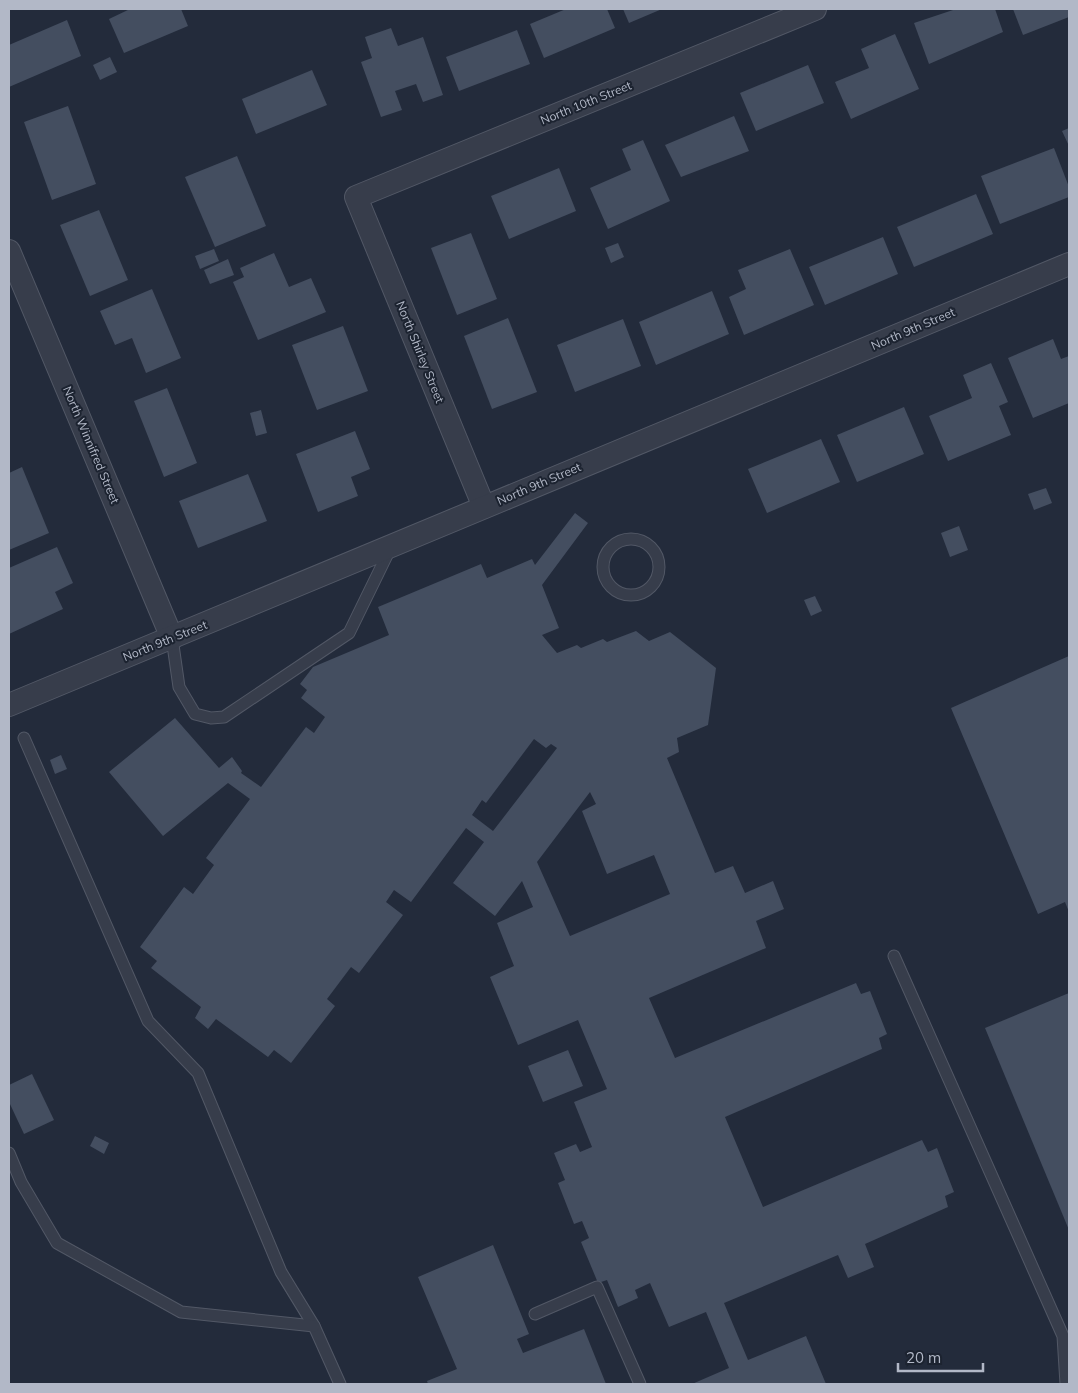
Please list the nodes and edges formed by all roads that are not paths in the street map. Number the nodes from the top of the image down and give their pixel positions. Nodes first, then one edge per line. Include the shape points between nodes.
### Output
1 (815, 9) edge
2 (356, 197) joint
3 (9, 251) edge
4 (1069, 264) edge
5 (484, 507) junction
6 (392, 546) junction
7 (659, 561) joint
8 (172, 638) junction
9 (9, 705) edge
10 (24, 738) dead end
11 (894, 956) dead end
12 (9, 1153) edge
13 (535, 1314) dead end
14 (314, 1326) junction
15 (340, 1384) edge
16 (640, 1384) edge
17 (1066, 1384) edge

1 - 2 street, North 10th Street
2 - 5 street, North Shirley Street
3 - 8 street, North Winnifred Street
4 - 5 street, North 9th Street
5 - 6 street, North 9th Street
6 - 8 street, North 9th Street
6 - 8 lane via 349,633 224,716 211,718 195,714 179,687
7 - 7 lane via 647,543 637,538 625,539 607,551 602,561 602,572 615,590 625,595 636,595 655,583
8 - 9 street, North 9th Street
10 - 14 lane via 148,1020 198,1074 281,1272
11 - 17 lane via 1063,1336
12 - 14 lane via 20,1182 57,1243 181,1312
13 - 16 lane via 597,1286
14 - 15 lane

